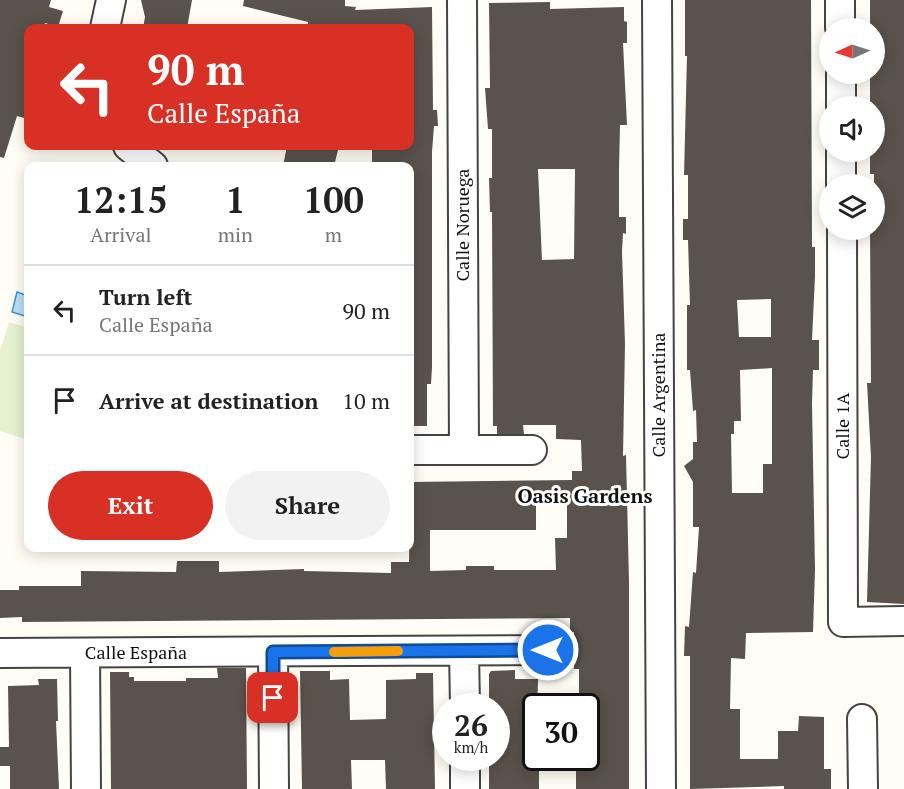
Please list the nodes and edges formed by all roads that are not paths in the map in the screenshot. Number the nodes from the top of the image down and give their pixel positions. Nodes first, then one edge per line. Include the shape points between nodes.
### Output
1 (111, 0) edge
2 (462, 0) edge
3 (657, 0) edge
4 (840, 0) edge
5 (840, 18) edge
6 (106, 24) edge
7 (842, 240) edge
8 (414, 450) edge
9 (464, 450) junction
10 (532, 450) dead end
11 (904, 621) edge
12 (548, 650) dead end
13 (464, 651) junction
14 (273, 652) junction
15 (0, 653) edge
16 (85, 653) junction
17 (465, 693) edge
18 (862, 719) dead end
19 (465, 771) edge
20 (86, 789) edge
21 (274, 789) edge
22 (465, 789) edge
23 (661, 789) edge
24 (863, 789) edge

1 - 6 street
2 - 9 street, Calle Noruega
3 - 23 street, Calle Argentina
4 - 5 street
7 - 11 street, Calle 1A via 843,622
8 - 9 street
9 - 10 street
12 - 13 street, Calle España
13 - 14 street, Calle España
13 - 17 street
14 - 16 street, Calle España
14 - 21 street
15 - 16 street, Calle España
16 - 20 street
18 - 24 street
19 - 22 street

